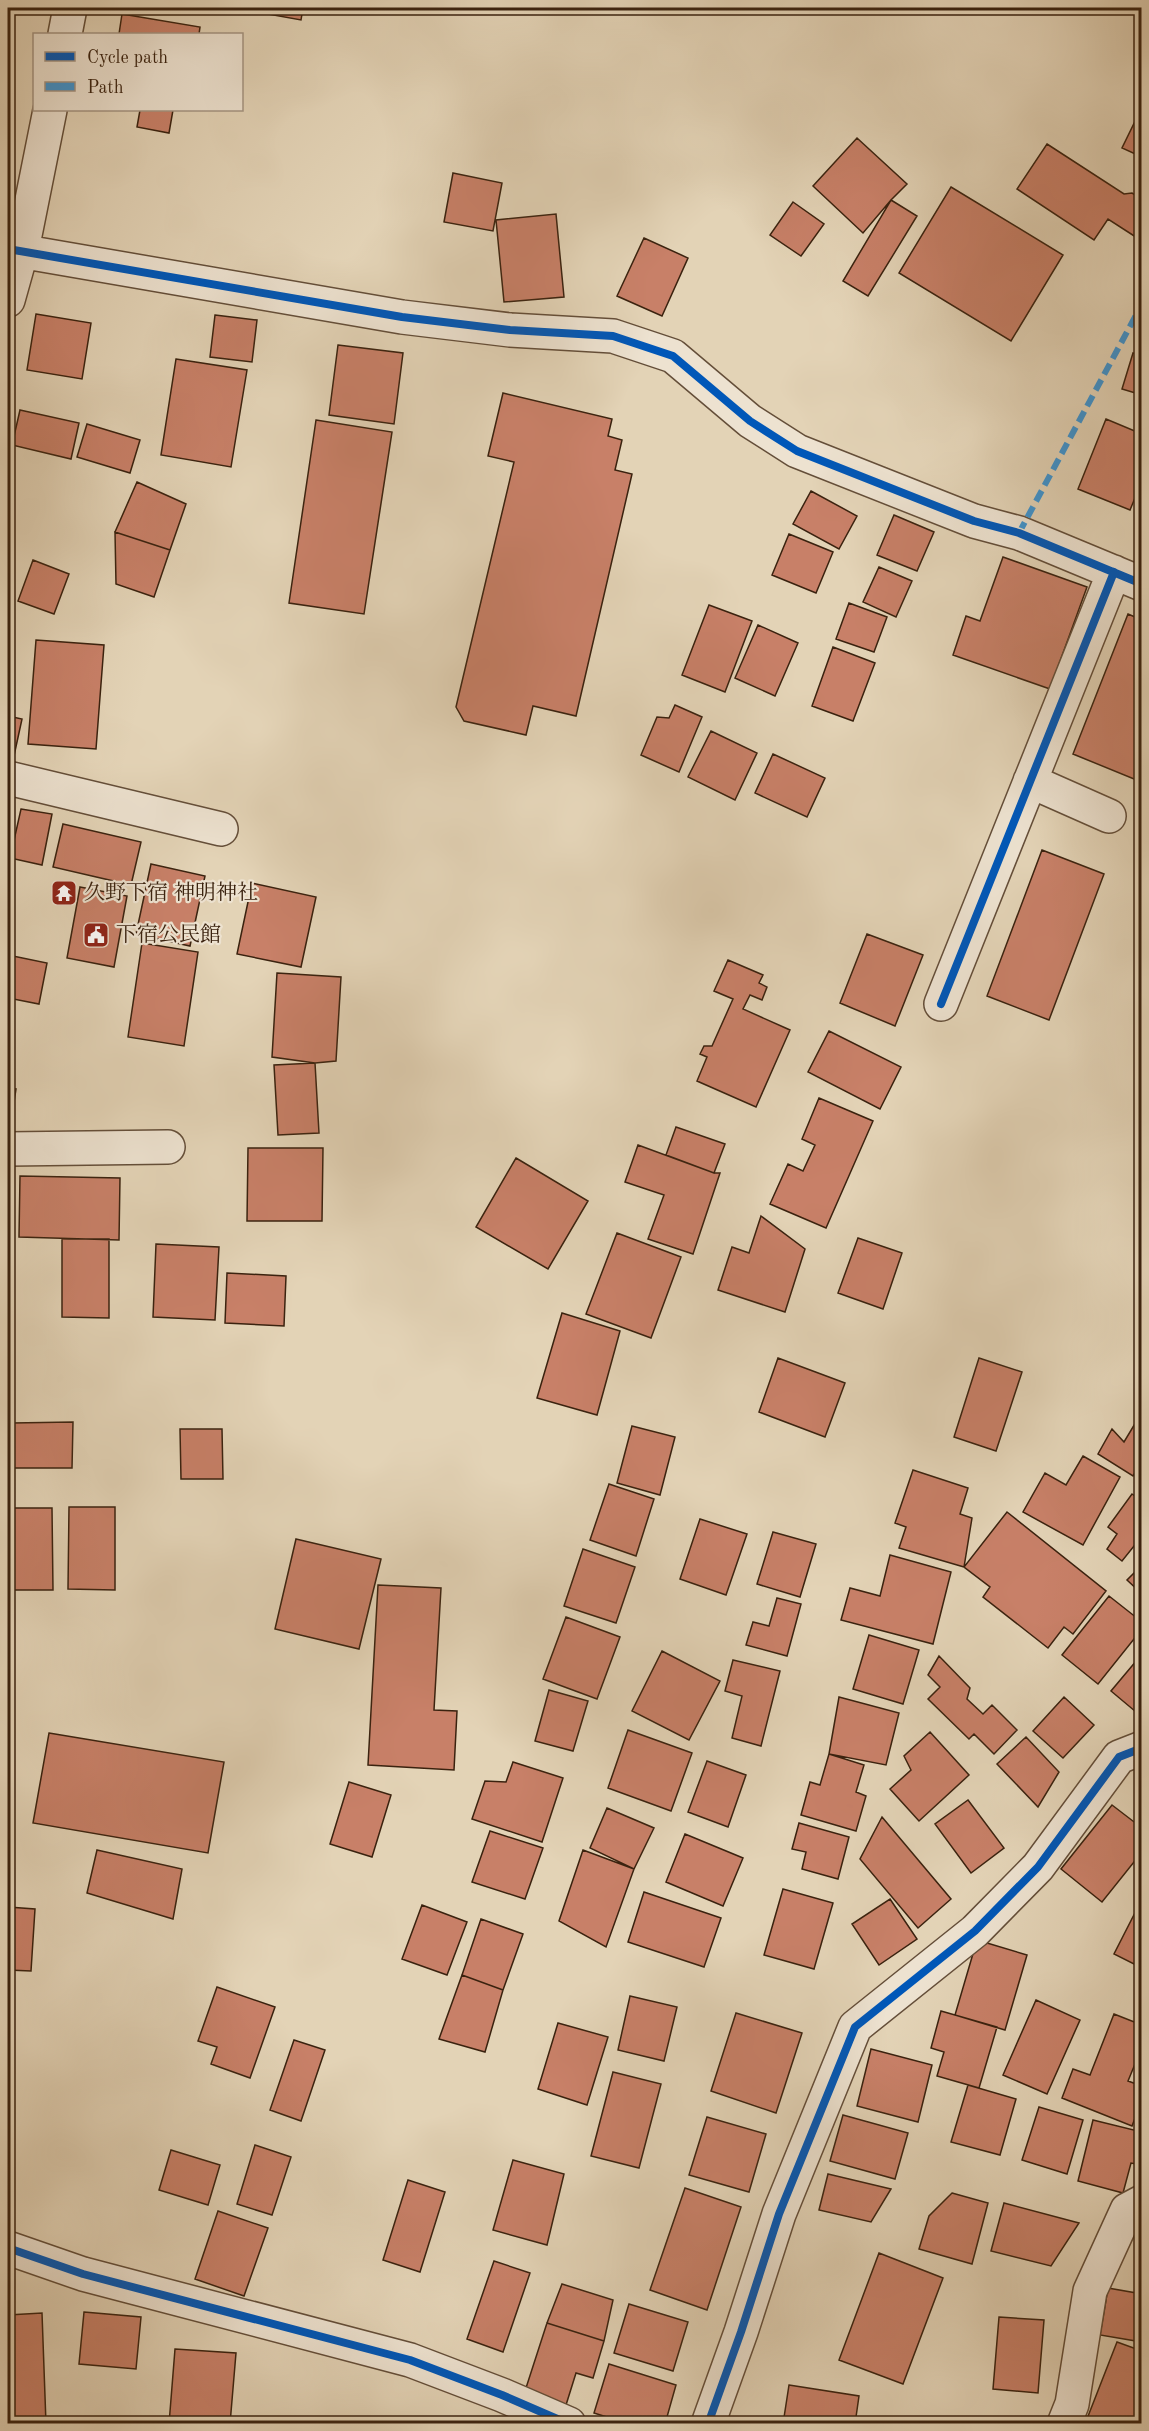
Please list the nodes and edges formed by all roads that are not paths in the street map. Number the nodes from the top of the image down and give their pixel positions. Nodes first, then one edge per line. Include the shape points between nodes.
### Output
1 (70, 8) edge
2 (65, 33) edge
3 (50, 111) edge
4 (15, 250) edge
5 (8, 300) edge
6 (1128, 578) edge
7 (8, 778) edge
8 (1030, 782) junction
9 (1109, 816) dead end
10 (221, 829) dead end
11 (941, 1004) dead end
12 (168, 1147) dead end
13 (8, 1149) edge
14 (1142, 1748) edge
15 (1142, 2202) edge
16 (8, 2248) edge
17 (569, 2424) edge
18 (708, 2424) edge
19 (1065, 2424) edge

1 - 2 street
3 - 4 street
4 - 5 street
4 - 6 street via 402,317 510,330 613,336 673,356 750,421 798,451
6 - 8 street
7 - 10 street
8 - 9 street
8 - 11 street
12 - 13 street
14 - 18 street via 1119,1757 1038,1868 975,1931 855,2027 779,2214
15 - 19 street via 1127,2210 1090,2291 1072,2404
16 - 17 street via 83,2274 410,2361

